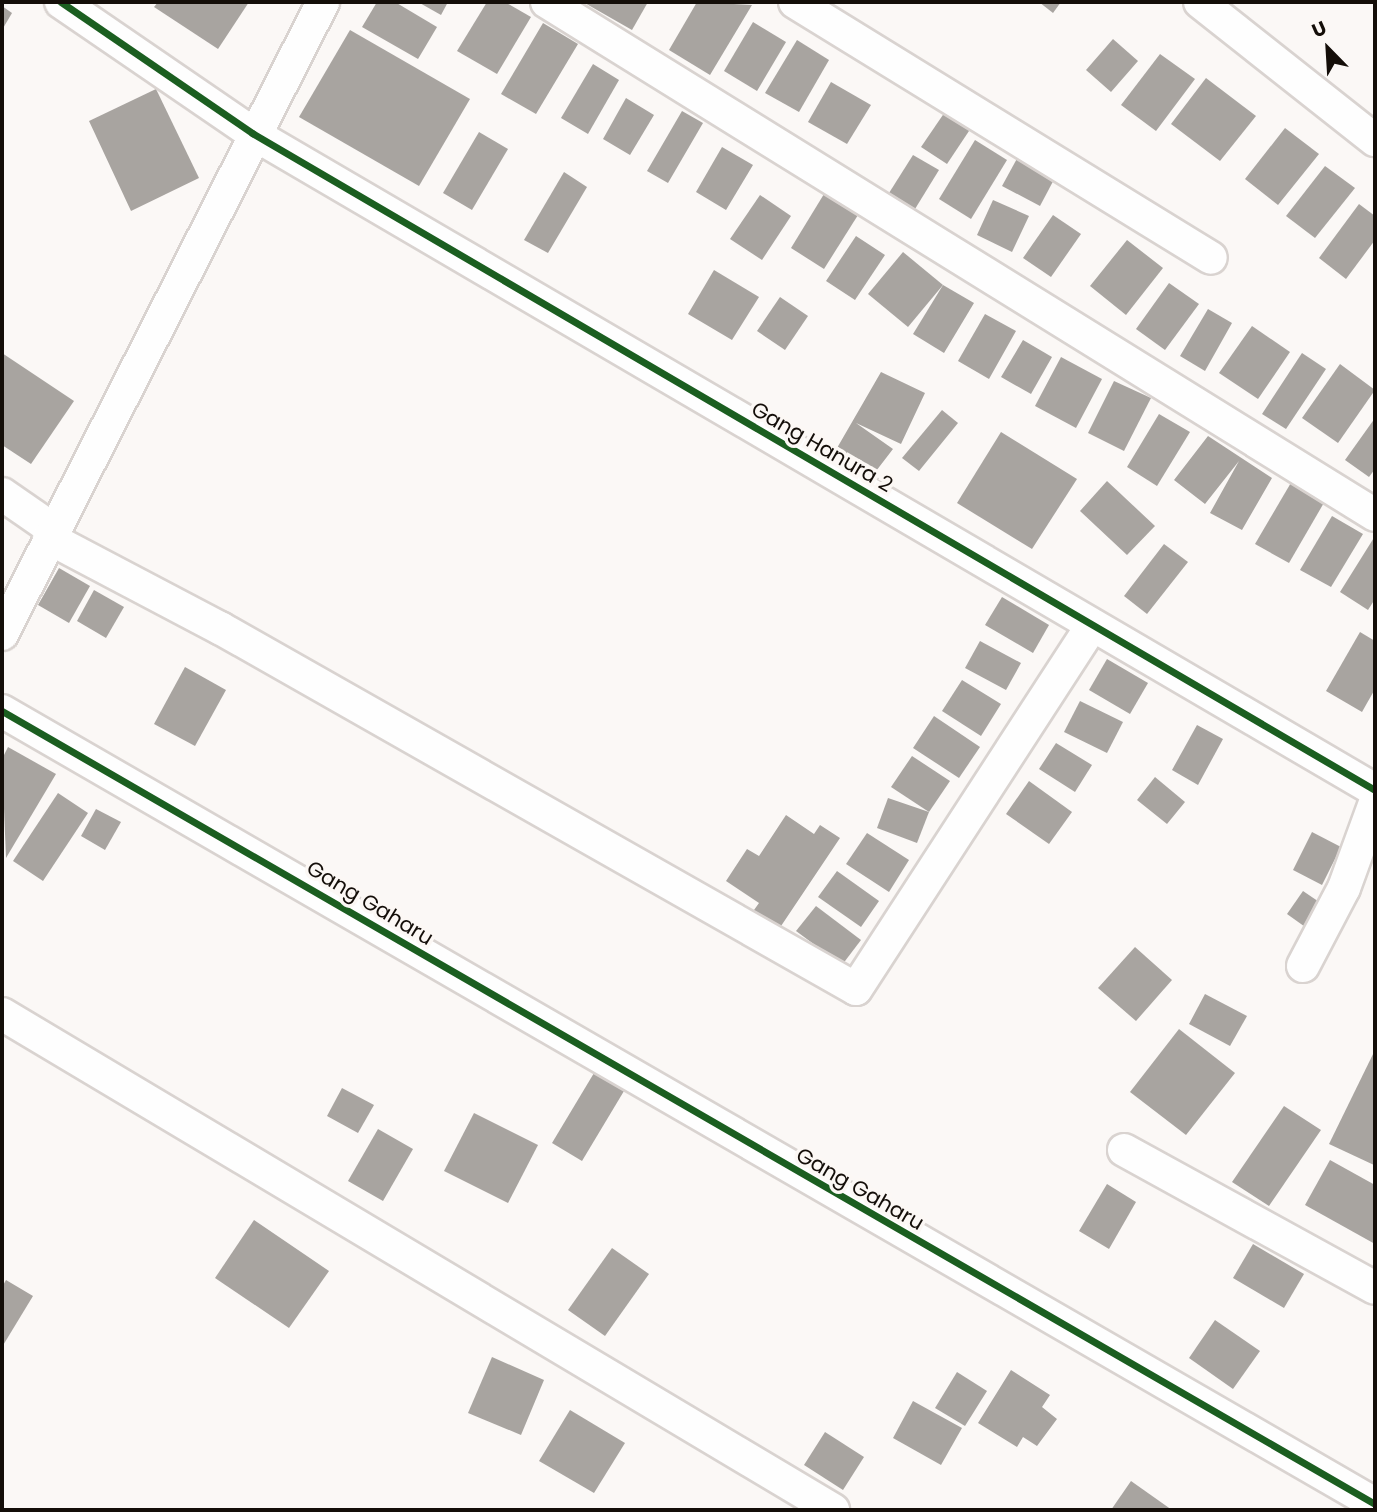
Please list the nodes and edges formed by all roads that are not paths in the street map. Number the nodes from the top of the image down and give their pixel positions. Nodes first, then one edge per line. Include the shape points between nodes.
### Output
1 (61, 2) edge
2 (323, 2) edge
3 (547, 2) edge
4 (794, 2) edge
5 (1200, 2) edge
6 (252, 133) junction
7 (1375, 140) edge
8 (1211, 258) dead end
9 (2, 494) edge
10 (1375, 515) edge
11 (52, 534) junction
12 (1092, 625) junction
13 (2, 634) edge
14 (2, 711) edge
15 (1375, 790) edge
16 (1375, 803) edge
17 (1303, 966) dead end
18 (2, 1014) edge
19 (1124, 1150) dead end
20 (1375, 1287) edge
21 (1375, 1504) edge
22 (833, 1510) edge

1 - 6 street, Gang Hanura 2
2 - 6 street
3 - 10 street
4 - 8 street
5 - 7 street
6 - 11 street
6 - 12 street, Gang Hanura 2
9 - 11 street
11 - 12 street via 856,989
11 - 13 street
12 - 15 street, Gang Hanura 2
14 - 21 street, Gang Gaharu
16 - 17 street via 1345,888
18 - 22 street
19 - 20 street

